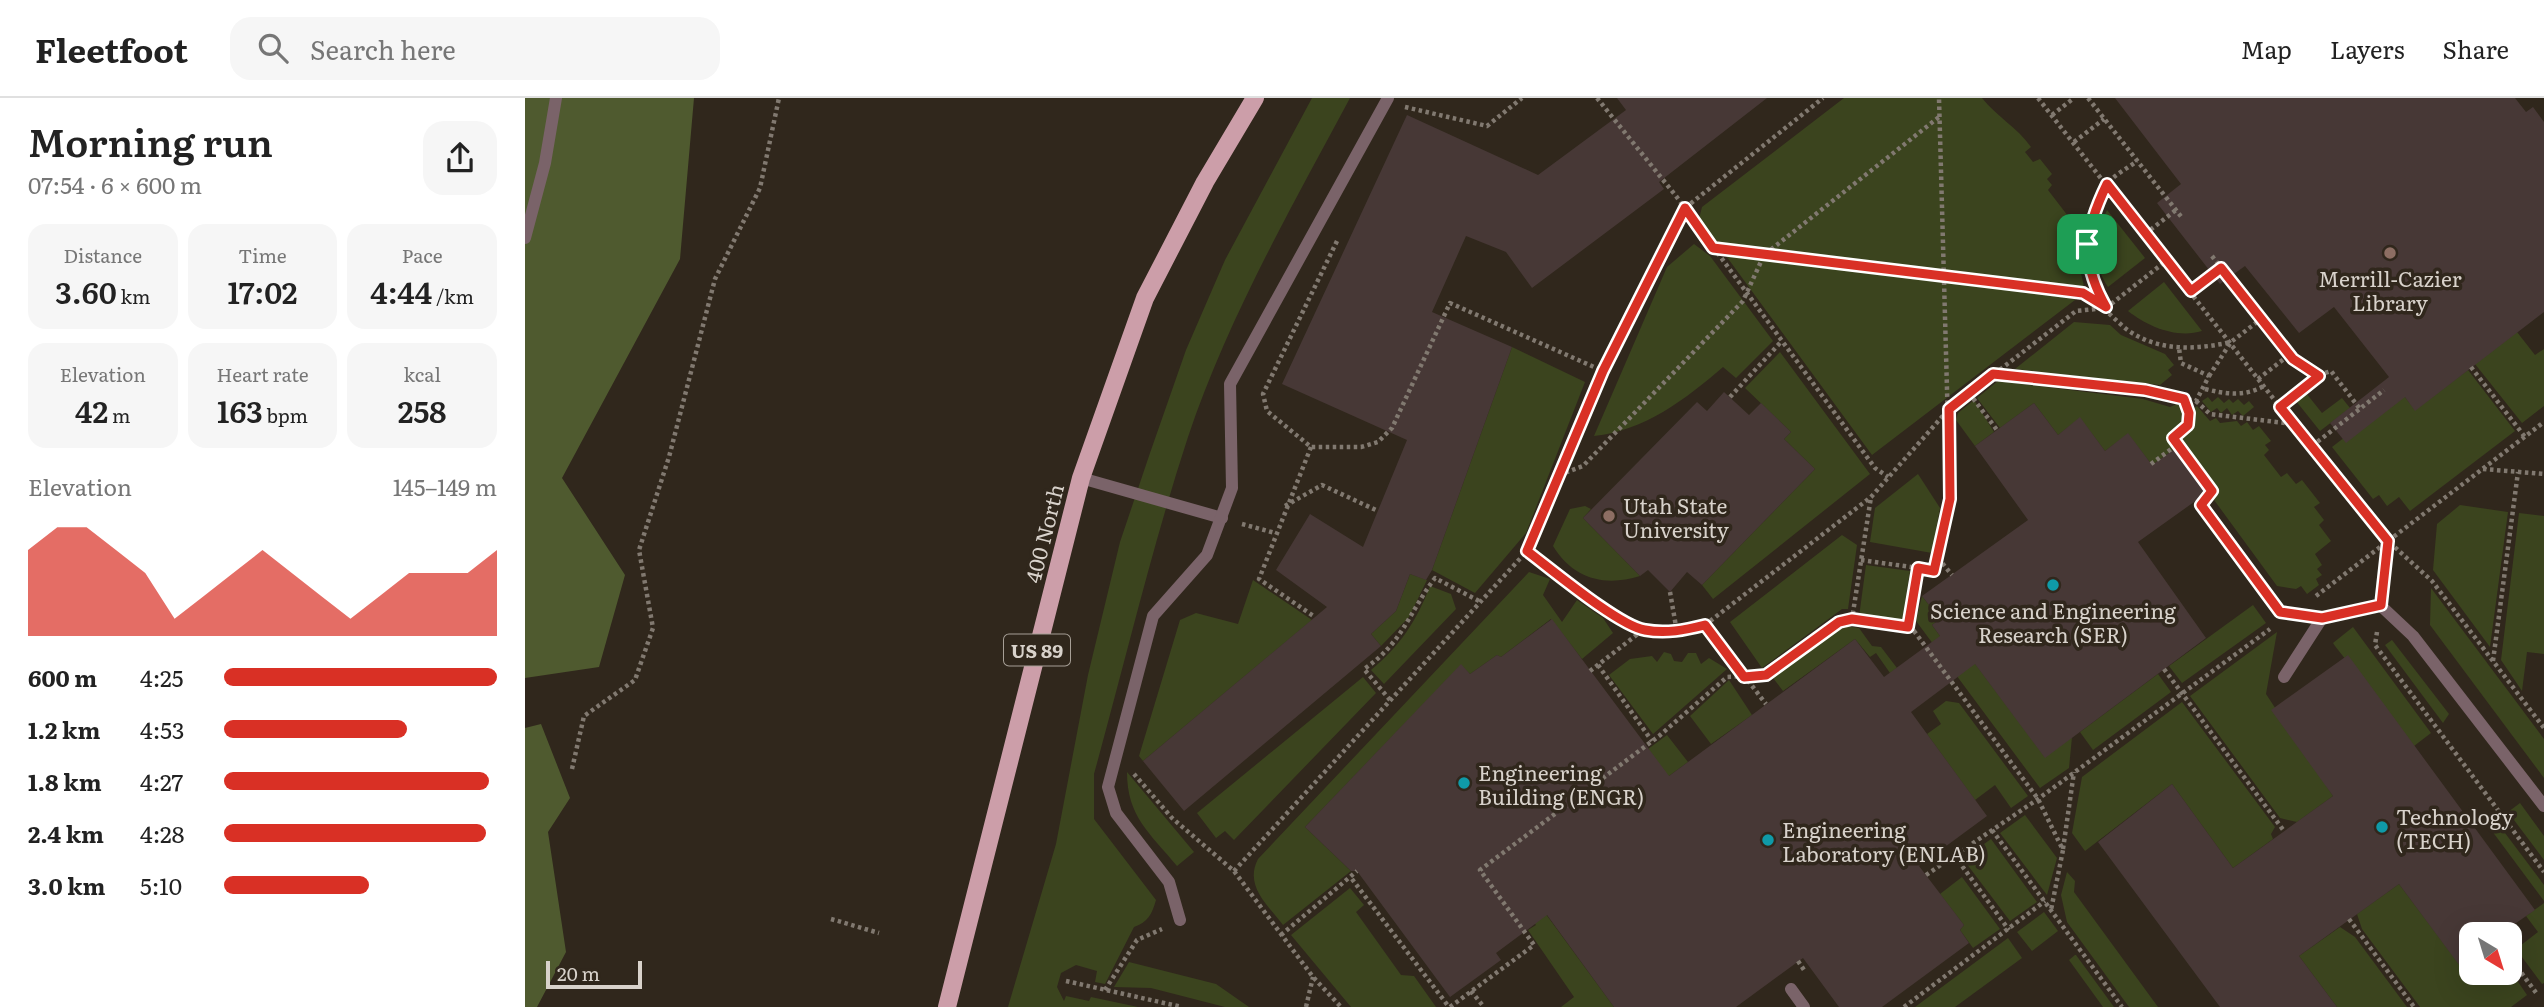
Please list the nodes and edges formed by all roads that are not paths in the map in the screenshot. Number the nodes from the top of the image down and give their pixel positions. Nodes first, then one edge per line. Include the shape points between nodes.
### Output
1 (556, 98) edge
2 (1255, 98) edge
3 (1388, 98) edge
4 (525, 238) edge
5 (1081, 478) junction
6 (2201, 505) road end
7 (1222, 518) junction
8 (2322, 618) junction
9 (2284, 677) dead end
10 (2544, 806) edge
11 (1180, 920) road end
12 (1791, 989) dead end
13 (947, 1007) edge
14 (1804, 1007) edge

1 - 4 lane
2 - 5 main road, 400 North / US 89 via 1145,298
3 - 7 lane via 1230,384 1232,488
5 - 7 lane
5 - 13 main road, 400 North / US 89
6 - 8 lane via 2280,612
7 - 11 lane via 1207,555 1153,616 1108,787 1116,813 1169,882
8 - 9 lane
8 - 10 lane via 2381,605 2413,636
12 - 14 lane

